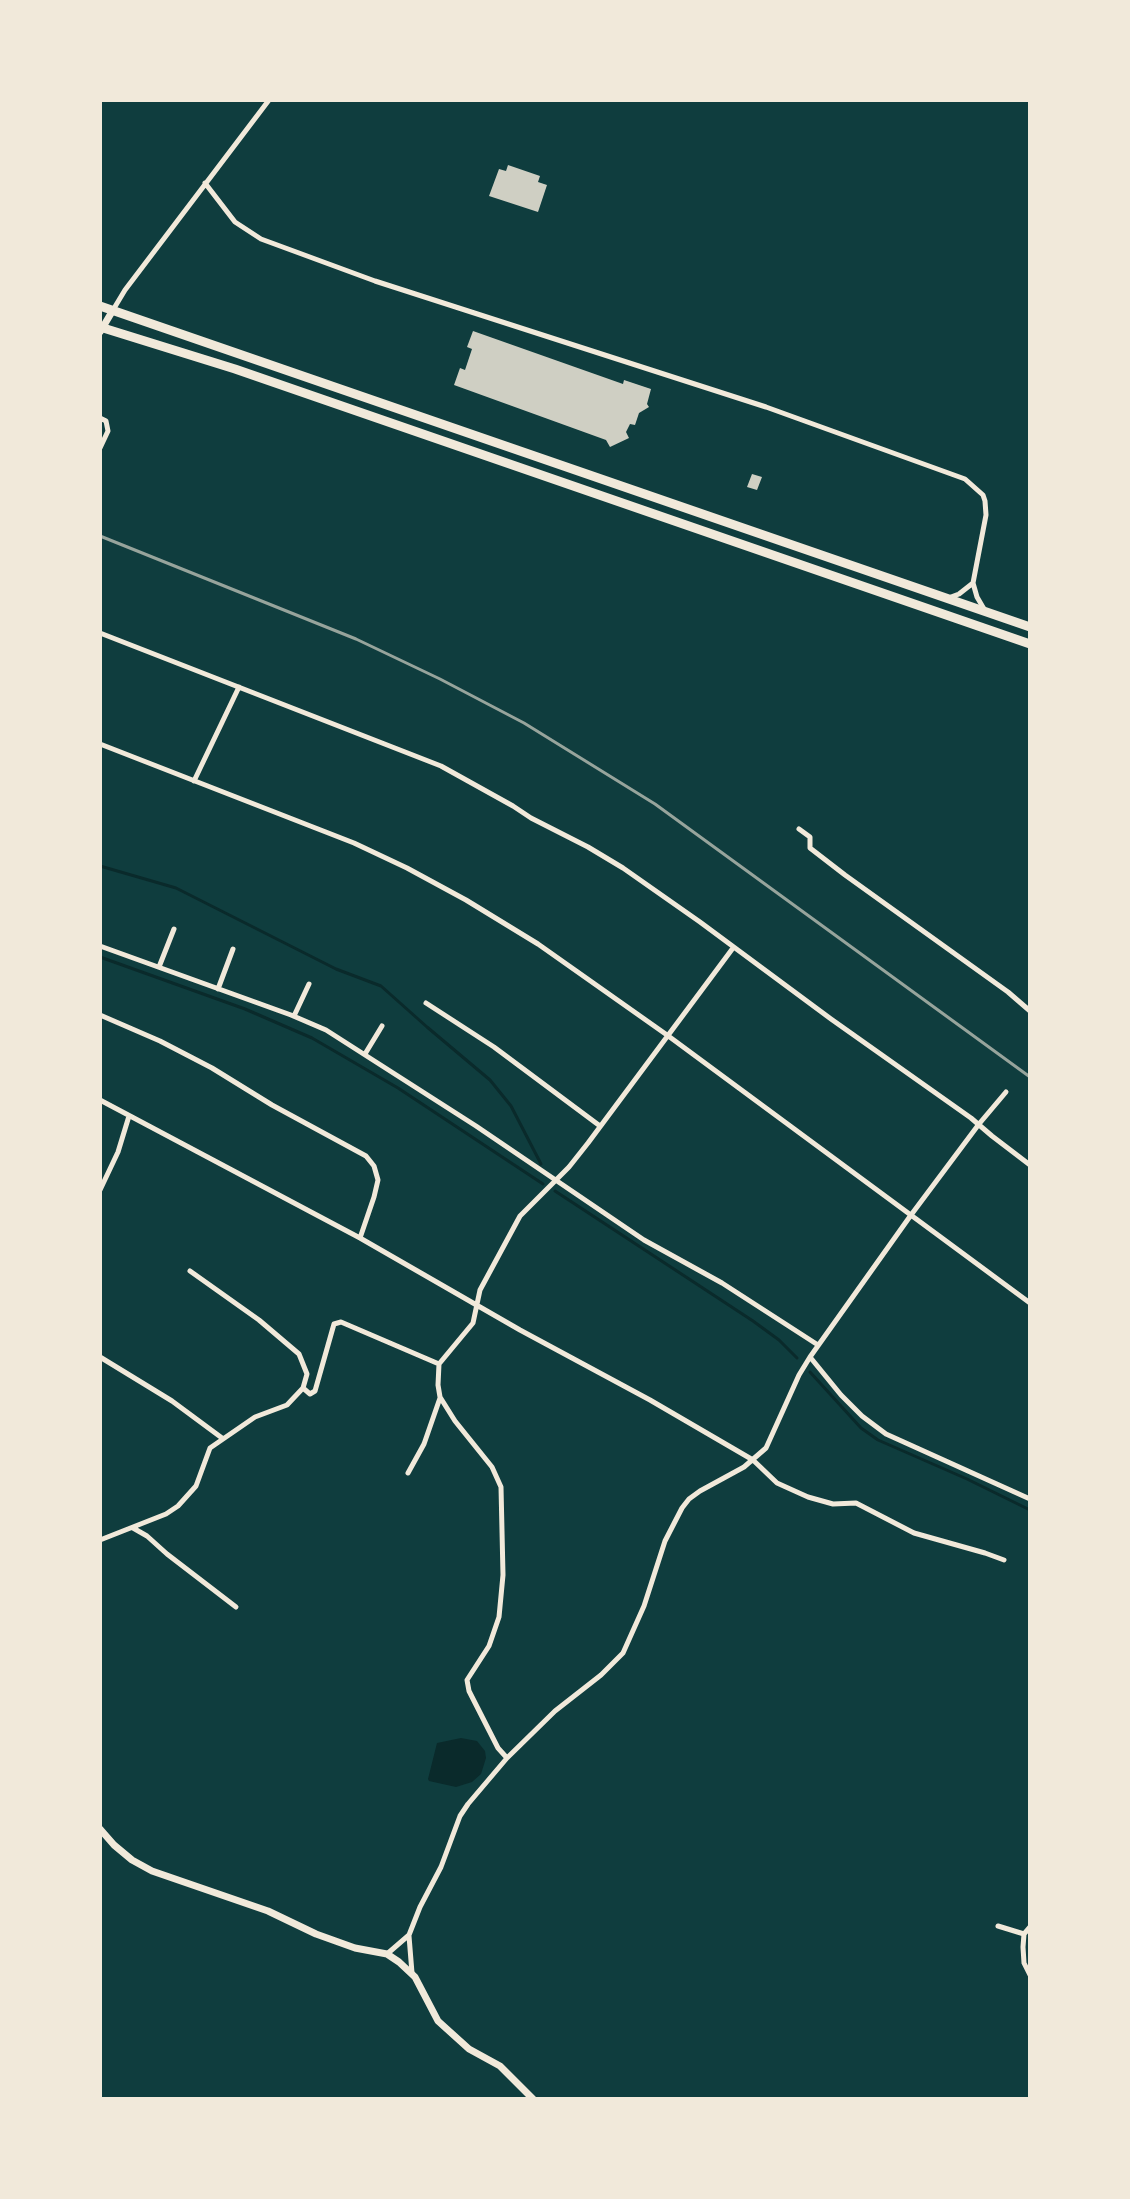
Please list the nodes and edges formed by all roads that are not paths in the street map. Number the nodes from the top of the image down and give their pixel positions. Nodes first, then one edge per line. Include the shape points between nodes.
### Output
1 (269, 100) edge
2 (205, 183) junction
3 (100, 306) edge
4 (113, 310) junction
5 (101, 330) edge
6 (100, 418) edge
7 (100, 448) edge
8 (973, 583) junction
9 (947, 598) junction
10 (986, 612) junction
11 (1030, 627) edge
12 (100, 633) edge
13 (1030, 644) edge
14 (239, 687) junction
15 (100, 744) edge
16 (194, 781) junction
17 (799, 829) dead end
18 (174, 929) dead end
19 (100, 946) edge
20 (733, 948) junction
21 (233, 949) dead end
22 (159, 967) junction
23 (309, 984) dead end
24 (218, 989) junction
25 (426, 1003) dead end
26 (1030, 1011) edge
27 (100, 1015) edge
28 (294, 1016) junction
29 (382, 1026) dead end
30 (667, 1035) junction
31 (365, 1054) junction
32 (1006, 1092) dead end
33 (100, 1100) edge
34 (129, 1116) junction
35 (979, 1124) junction
36 (600, 1126) junction
37 (1030, 1165) edge
38 (554, 1182) junction
39 (100, 1190) edge
40 (911, 1215) junction
41 (360, 1238) junction
42 (190, 1271) dead end
43 (1030, 1303) edge
44 (478, 1306) junction
45 (818, 1345) junction
46 (100, 1357) edge
47 (810, 1357) junction
48 (439, 1364) junction
49 (303, 1388) junction
50 (440, 1397) junction
51 (222, 1438) junction
52 (753, 1460) junction
53 (408, 1473) dead end
54 (1030, 1499) edge
55 (132, 1527) junction
56 (100, 1540) edge
57 (1004, 1560) dead end
58 (236, 1607) dead end
59 (507, 1758) junction
60 (100, 1829) edge
61 (998, 1926) dead end
62 (1030, 1927) edge
63 (1024, 1934) junction
64 (409, 1935) junction
65 (387, 1954) junction
66 (412, 1973) junction
67 (1030, 1975) edge
68 (533, 2099) edge

1 - 2 street
2 - 4 street
2 - 8 street via 235,222 261,239 965,479 983,495 986,507
3 - 4 highway
4 - 5 street
4 - 9 highway
5 - 13 highway via 235,369
6 - 7 street via 108,431
8 - 9 street
8 - 10 street
9 - 10 highway
10 - 11 highway
12 - 14 street
14 - 16 street
14 - 20 street via 441,766 606,858
15 - 16 street
16 - 30 street via 407,868 538,944
17 - 26 street via 810,837 810,848
18 - 22 street
19 - 22 street
20 - 30 street
20 - 35 street
21 - 24 street
22 - 24 street
23 - 28 street
24 - 28 street
25 - 36 street
27 - 41 street via 212,1068 366,1156 378,1180
28 - 31 street
29 - 31 street
30 - 36 street
30 - 40 street
31 - 38 street
32 - 35 street
33 - 34 street
34 - 39 street
34 - 41 street
35 - 37 street
35 - 40 street
36 - 38 street
38 - 44 street via 509,1233 480,1290
38 - 45 street
40 - 43 street
40 - 45 street
41 - 44 street
42 - 49 street via 299,1354 307,1374
44 - 48 street via 473,1323
44 - 52 street
45 - 47 street
46 - 51 street
47 - 52 street via 766,1448
47 - 54 street via 841,1395 886,1434
48 - 49 street via 341,1322 334,1324 315,1391 310,1394
48 - 50 street
49 - 51 street via 287,1405 265,1411
50 - 53 street
50 - 59 street via 501,1487 499,1617 489,1646 467,1680
51 - 55 street via 210,1448 196,1486 178,1506
52 - 57 street via 777,1483 808,1497 856,1503 914,1533
52 - 59 street via 689,1499 665,1541 623,1653
55 - 56 street
55 - 58 street
59 - 64 street via 460,1816
60 - 65 street via 132,1860 152,1871 268,1911 316,1934
61 - 63 street
62 - 63 street
63 - 67 street via 1024,1963
64 - 65 street
64 - 66 street
65 - 66 street
66 - 68 street via 438,2021 469,2049 500,2066

